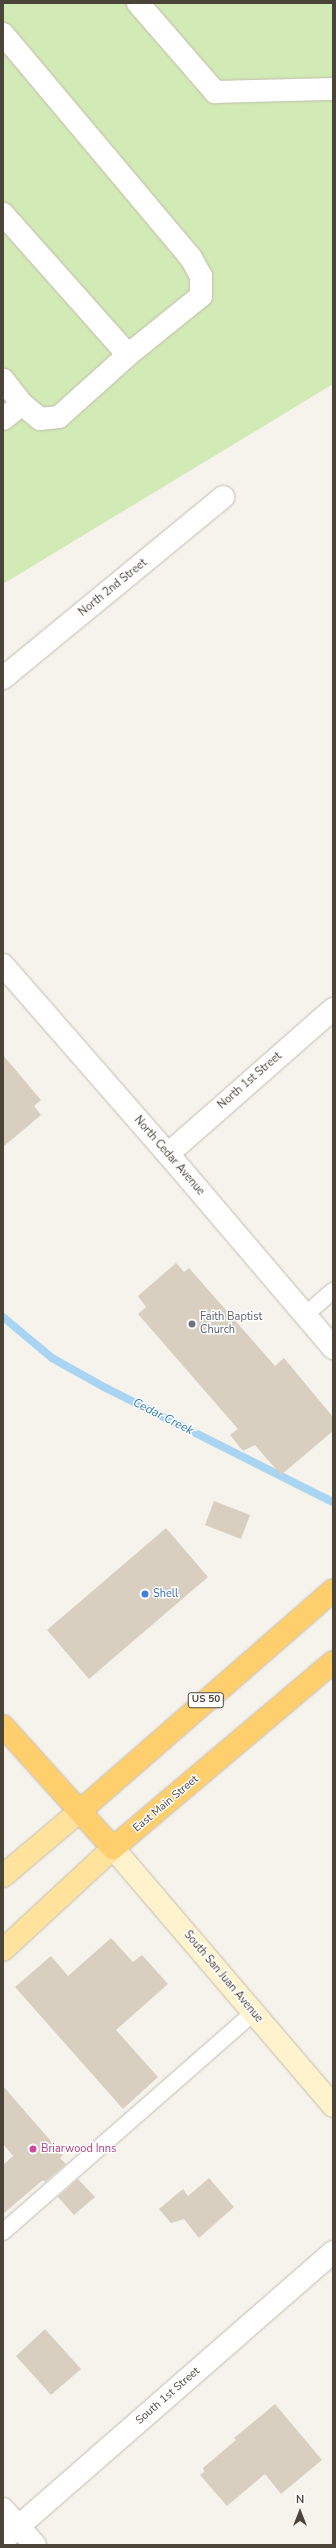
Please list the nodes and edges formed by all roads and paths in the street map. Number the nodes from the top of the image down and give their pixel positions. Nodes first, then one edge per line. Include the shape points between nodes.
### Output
1 (138, 3) edge
2 (3, 34) edge
3 (333, 90) edge
4 (3, 214) edge
5 (128, 355) junction
6 (3, 380) edge
7 (22, 404) junction
8 (3, 419) edge
9 (223, 497) dead end
10 (3, 678) edge
11 (3, 965) edge
12 (333, 1009) edge
13 (168, 1154) junction
14 (333, 1291) edge
15 (305, 1315) junction
16 (333, 1348) edge
17 (333, 1590) edge
18 (333, 1662) edge
19 (3, 1726) edge
20 (80, 1811) junction
21 (114, 1848) junction
22 (3, 1876) edge
23 (3, 1950) edge
24 (254, 2013) junction
25 (333, 2106) edge
26 (3, 2232) edge
27 (333, 2252) edge
28 (3, 2509) edge
29 (11, 2533) edge
30 (35, 2545) edge

1 - 3 street via 216,92
2 - 5 street via 191,258 201,276 201,296
4 - 5 street
5 - 7 street via 59,417 40,419
6 - 7 street
7 - 8 street
9 - 10 street, North 2nd Street
11 - 13 street, North Cedar Avenue
12 - 13 street, North 1st Street
13 - 15 street, North Cedar Avenue
14 - 15 lane
15 - 16 street, North Cedar Avenue
17 - 20 highway, US 50
18 - 21 highway, East Main Street
19 - 20 highway
20 - 21 highway
20 - 22 main road
21 - 23 main road, East Main Street
21 - 24 street, South San Juan Avenue
24 - 25 street, South San Juan Avenue
24 - 26 lane
27 - 29 street, South 1st Street
28 - 29 street
29 - 30 street

